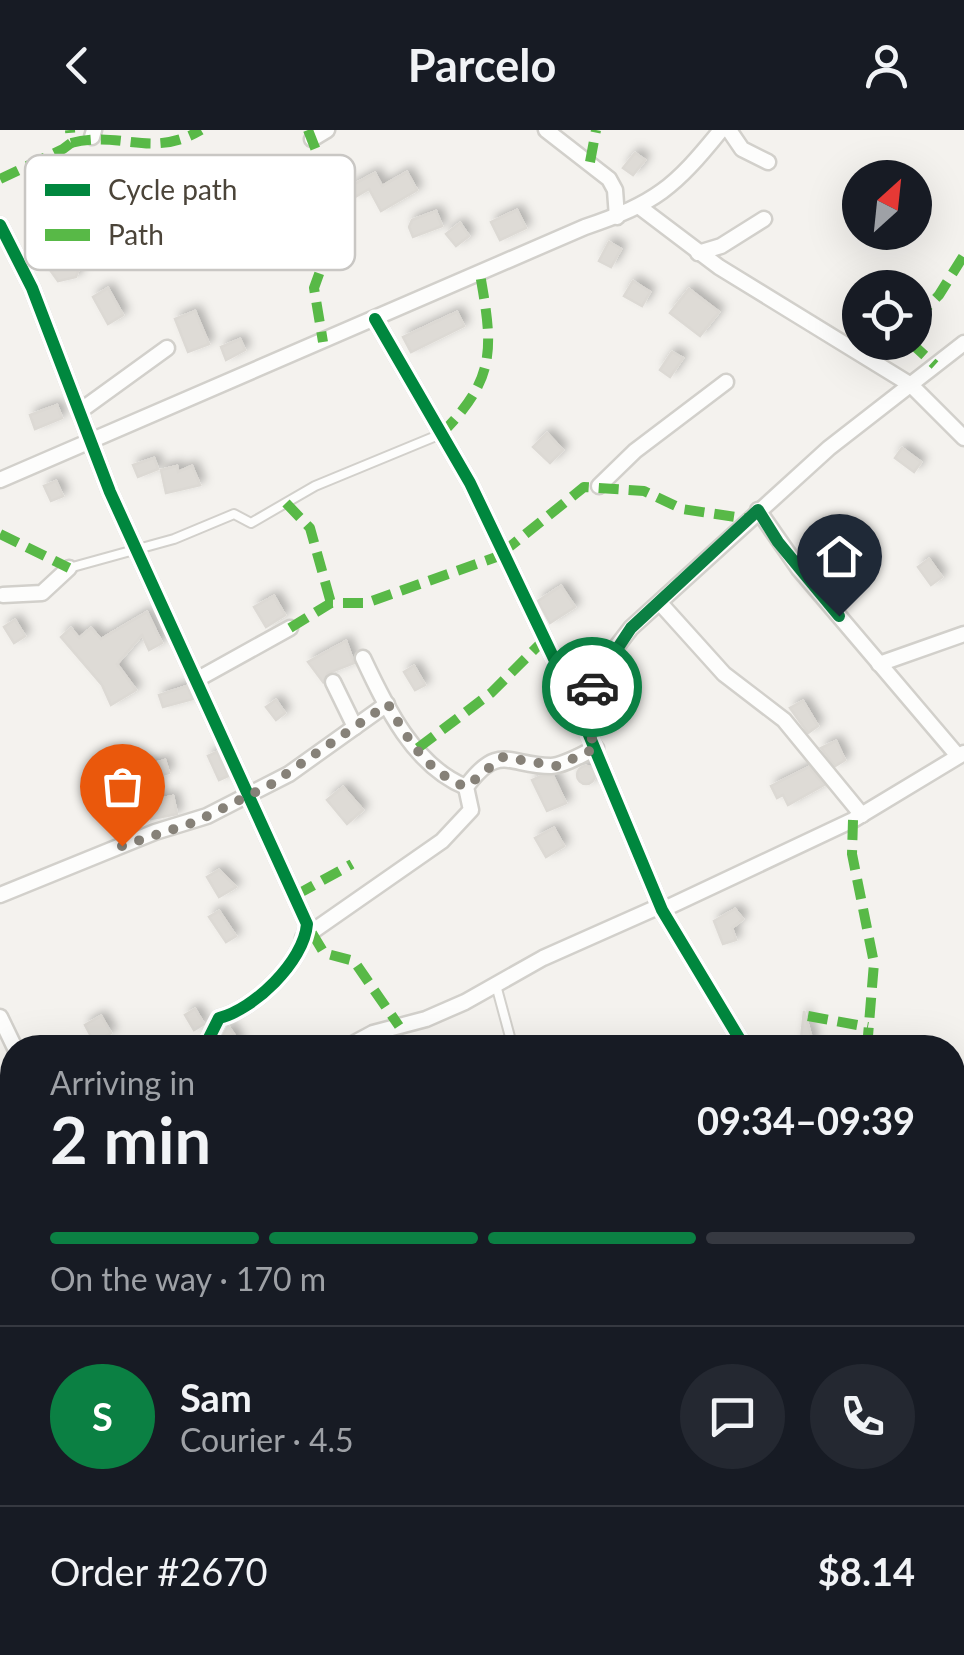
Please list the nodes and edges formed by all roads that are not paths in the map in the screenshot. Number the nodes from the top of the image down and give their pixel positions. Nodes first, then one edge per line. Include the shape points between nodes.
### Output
1 (326, 130) edge
2 (546, 130) edge
3 (721, 130) edge
4 (730, 130) edge
5 (312, 139) dead end
6 (768, 162) dead end
7 (642, 208) junction
8 (617, 216) junction
9 (764, 219) dead end
10 (0, 226) edge
11 (698, 254) junction
12 (375, 319) junction
13 (964, 342) edge
14 (167, 348) dead end
15 (726, 382) dead end
16 (911, 384) junction
17 (80, 411) junction
18 (441, 434) junction
19 (964, 438) edge
20 (92, 442) junction
21 (0, 480) edge
22 (599, 486) dead end
23 (758, 510) junction
24 (139, 549) junction
25 (68, 568) joint
26 (3, 595) dead end
27 (660, 603) junction
28 (290, 628) dead end
29 (964, 634) edge
30 (363, 658) dead end
31 (879, 664) junction
32 (198, 679) junction
33 (333, 682) dead end
34 (388, 704) junction
35 (580, 711) junction
36 (355, 727) junction
37 (596, 748) junction
38 (961, 754) edge
39 (466, 787) junction
40 (249, 793) junction
41 (862, 815) junction
42 (0, 896) edge
43 (661, 908) junction
44 (304, 938) junction
45 (496, 985) junction
46 (210, 1035) edge
47 (370, 1035) edge
48 (510, 1035) edge
49 (736, 1035) edge

1 - 5 street
2 - 8 street via 609,179
3 - 7 street
4 - 6 street via 742,149
7 - 8 street
7 - 11 street
8 - 12 street
9 - 11 street
10 - 17 street
11 - 16 street
12 - 18 street
12 - 20 street
13 - 16 street
14 - 17 street
15 - 22 street
16 - 19 street
16 - 23 street
17 - 20 street
18 - 24 lane via 315,486 251,523 234,514
18 - 35 street
20 - 21 street
20 - 24 street
23 - 27 street
23 - 31 street
24 - 25 lane
24 - 32 street
25 - 26 street via 42,592
27 - 35 street via 604,663
27 - 41 street via 724,674 784,720
28 - 32 street
29 - 31 street
30 - 34 street
31 - 38 street
32 - 40 street
33 - 36 street
34 - 36 street
34 - 39 street via 420,756 445,779
35 - 37 street
36 - 40 street via 290,774
37 - 39 street via 557,766 502,757
37 - 43 street
38 - 41 street
39 - 44 street via 471,810 442,841
40 - 42 street via 195,822
40 - 44 street via 296,895
41 - 43 street
43 - 45 street
43 - 49 street
44 - 46 street via 288,967 236,1014 219,1018
45 - 47 street via 426,1019
45 - 48 lane

